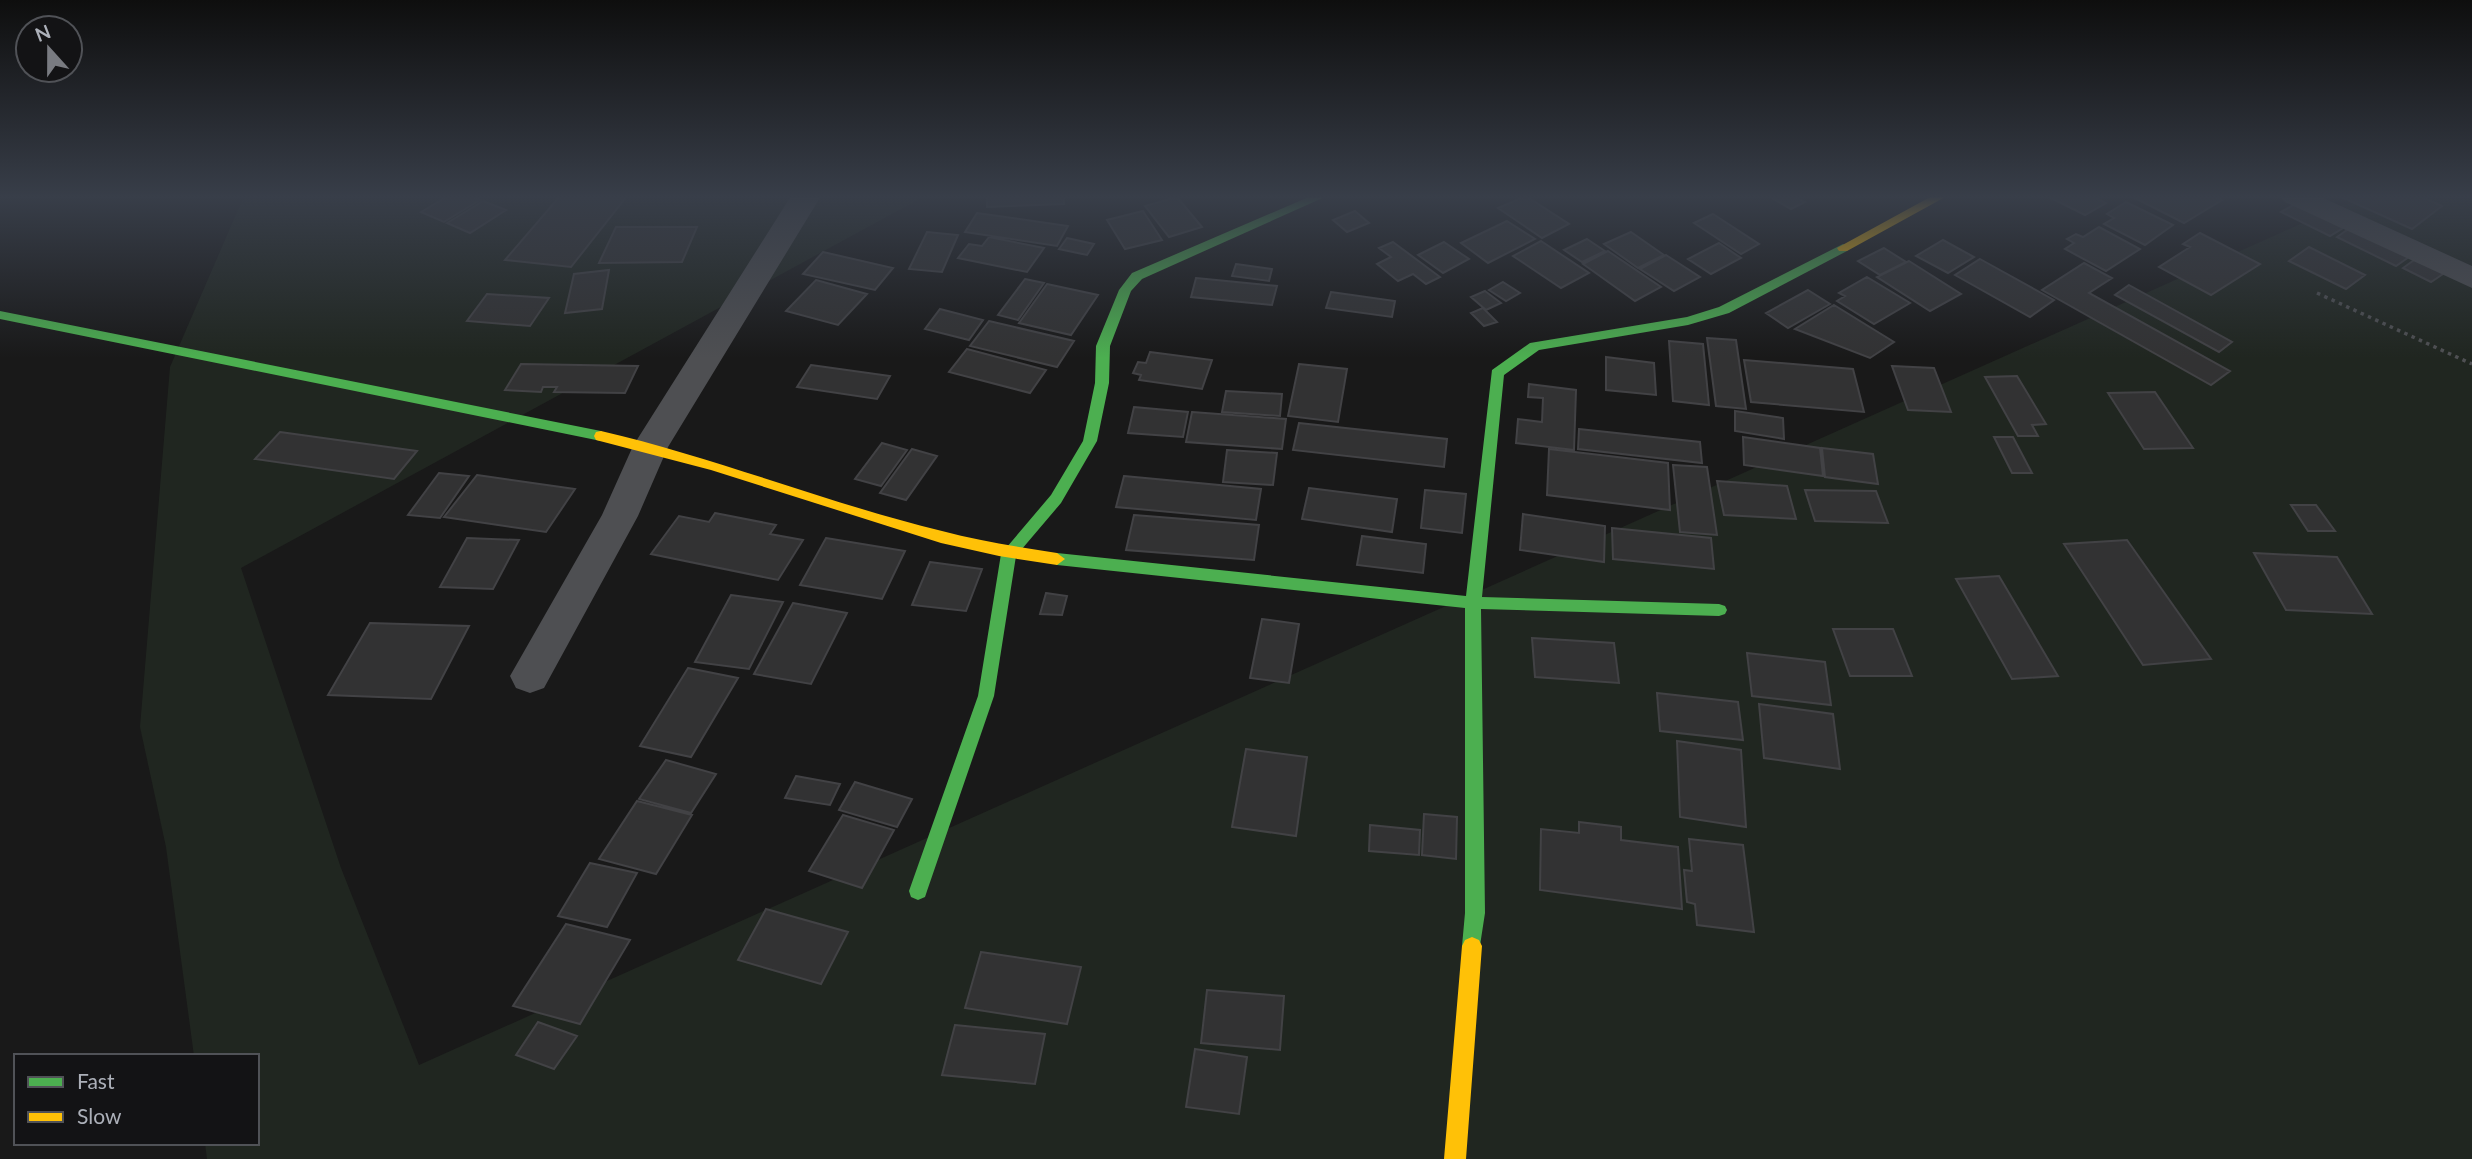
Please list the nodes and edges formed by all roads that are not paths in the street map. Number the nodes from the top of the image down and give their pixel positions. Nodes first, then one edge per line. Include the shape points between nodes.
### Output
1 (772, 250) edge
2 (1197, 250) edge
3 (1838, 250) edge
4 (2412, 250) edge
5 (2472, 278) edge
6 (0, 315) edge
7 (651, 446) junction
8 (1009, 554) junction
9 (1473, 603) junction
10 (1718, 610) dead end
11 (530, 676) dead end
12 (918, 891) dead end
13 (1455, 1159) edge

1 - 7 street
2 - 8 street via 1137,276 1125,290 1103,346 1102,383 1090,441 1056,499
3 - 9 street via 1724,310 1688,321 1535,346 1497,373
4 - 5 street
6 - 7 street
7 - 8 street via 833,506
7 - 11 street via 620,516
8 - 9 street
8 - 12 street via 986,696
9 - 10 street
9 - 13 street via 1475,913

